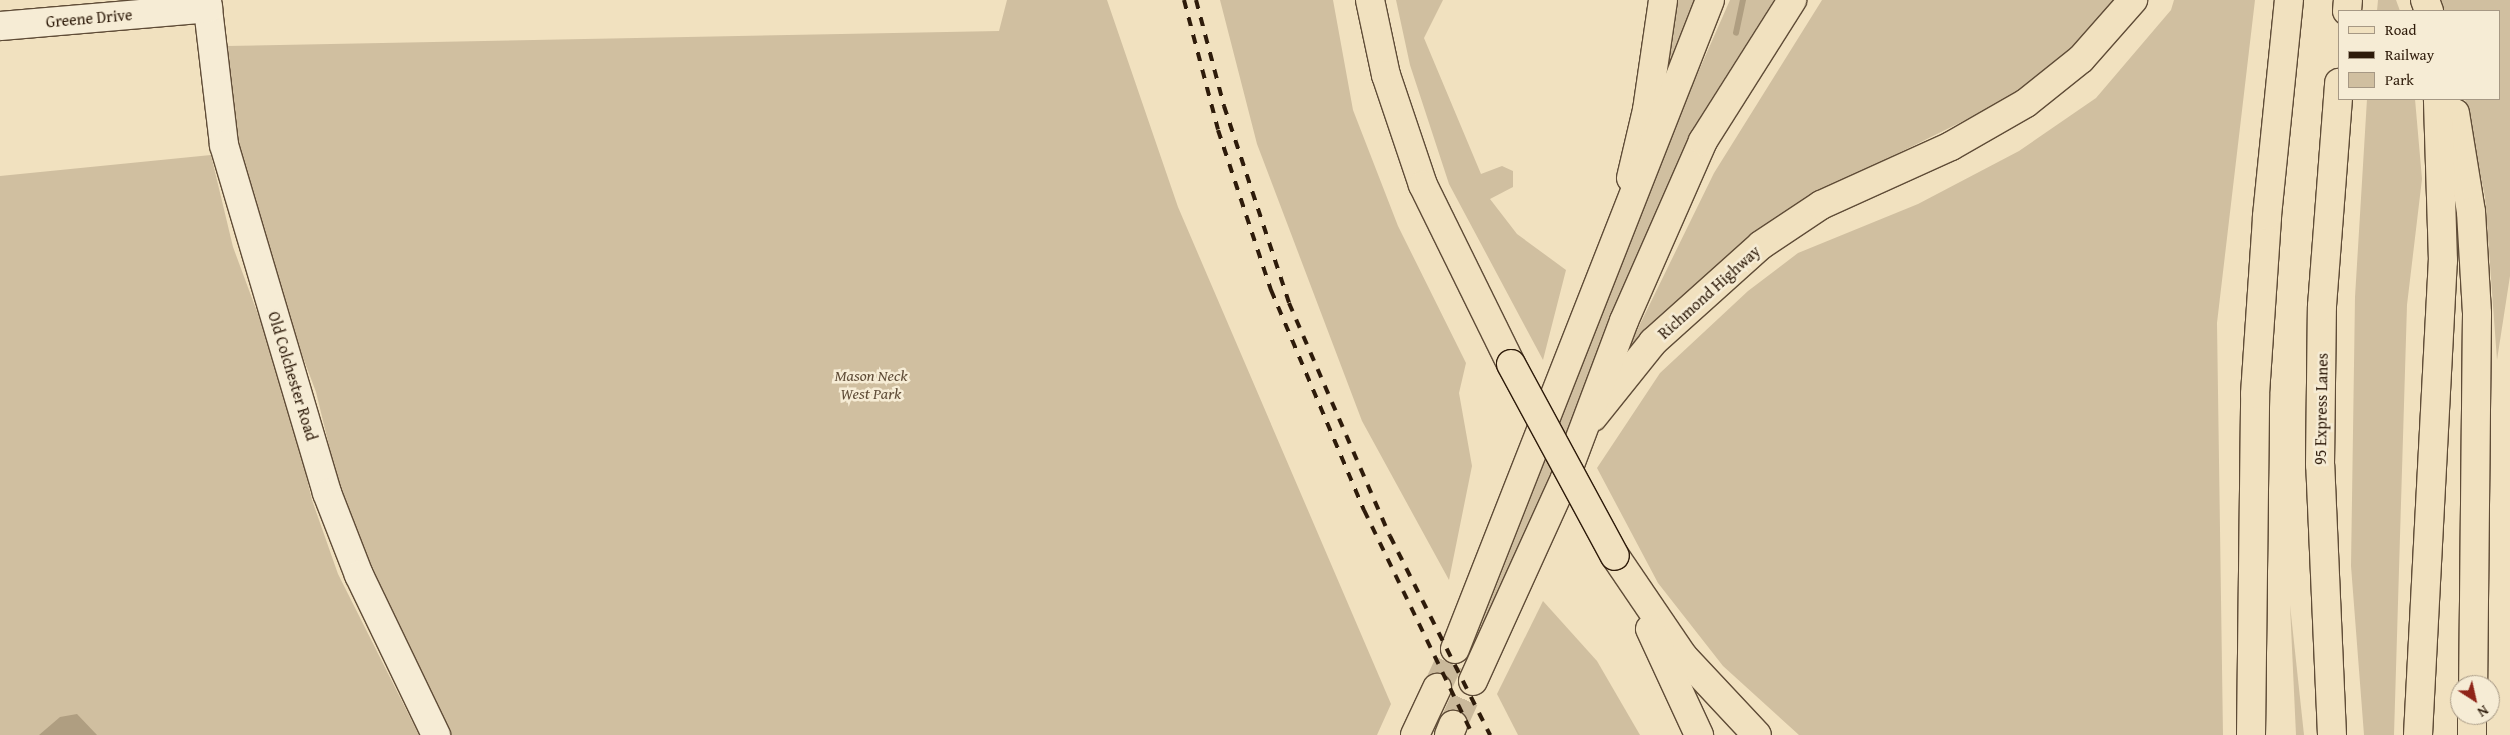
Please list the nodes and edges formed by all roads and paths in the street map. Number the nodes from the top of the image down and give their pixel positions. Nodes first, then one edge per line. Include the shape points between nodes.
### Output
1 (1370, 0) edge
2 (1663, 0) edge
3 (1710, 0) edge
4 (1792, 0) edge
5 (2133, 0) edge
6 (2289, 0) edge
7 (208, 4) edge
8 (0, 26) edge
9 (2338, 96) edge
10 (2438, 100) edge
11 (2452, 100) edge
12 (1616, 241) junction
13 (1588, 424) junction
14 (1615, 556) junction
15 (1455, 649) tunnel mouth
16 (2473, 675) edge
17 (1473, 681) tunnel mouth
18 (1437, 688) tunnel mouth
19 (436, 735) edge
20 (1415, 735) edge
21 (1699, 735) edge
22 (1757, 735) edge
23 (2252, 735) edge
24 (2332, 735) edge
25 (2418, 735) edge

1 - 14 main road, bridge via 1386,75 1423,185 1511,364
2 - 12 main road via 1647,110
3 - 12 main road
4 - 13 main road via 1703,141 1624,321
5 - 13 main road, Richmond Highway via 2081,59 2026,103 1951,146 1821,205 1754,250 1654,342
6 - 23 main road via 2267,216 2255,394
7 - 8 street, Greene Drive
7 - 19 street, Old Colchester Road via 224,145 330,502 359,575
9 - 24 main road, 95 Express Lanes via 2322,306 2320,465
10 - 25 main road via 2443,261
11 - 16 main road via 2476,265
12 - 15 main road
13 - 17 main road, Richmond Highway
14 - 21 main road
14 - 22 main road via 1683,656
18 - 20 main road

